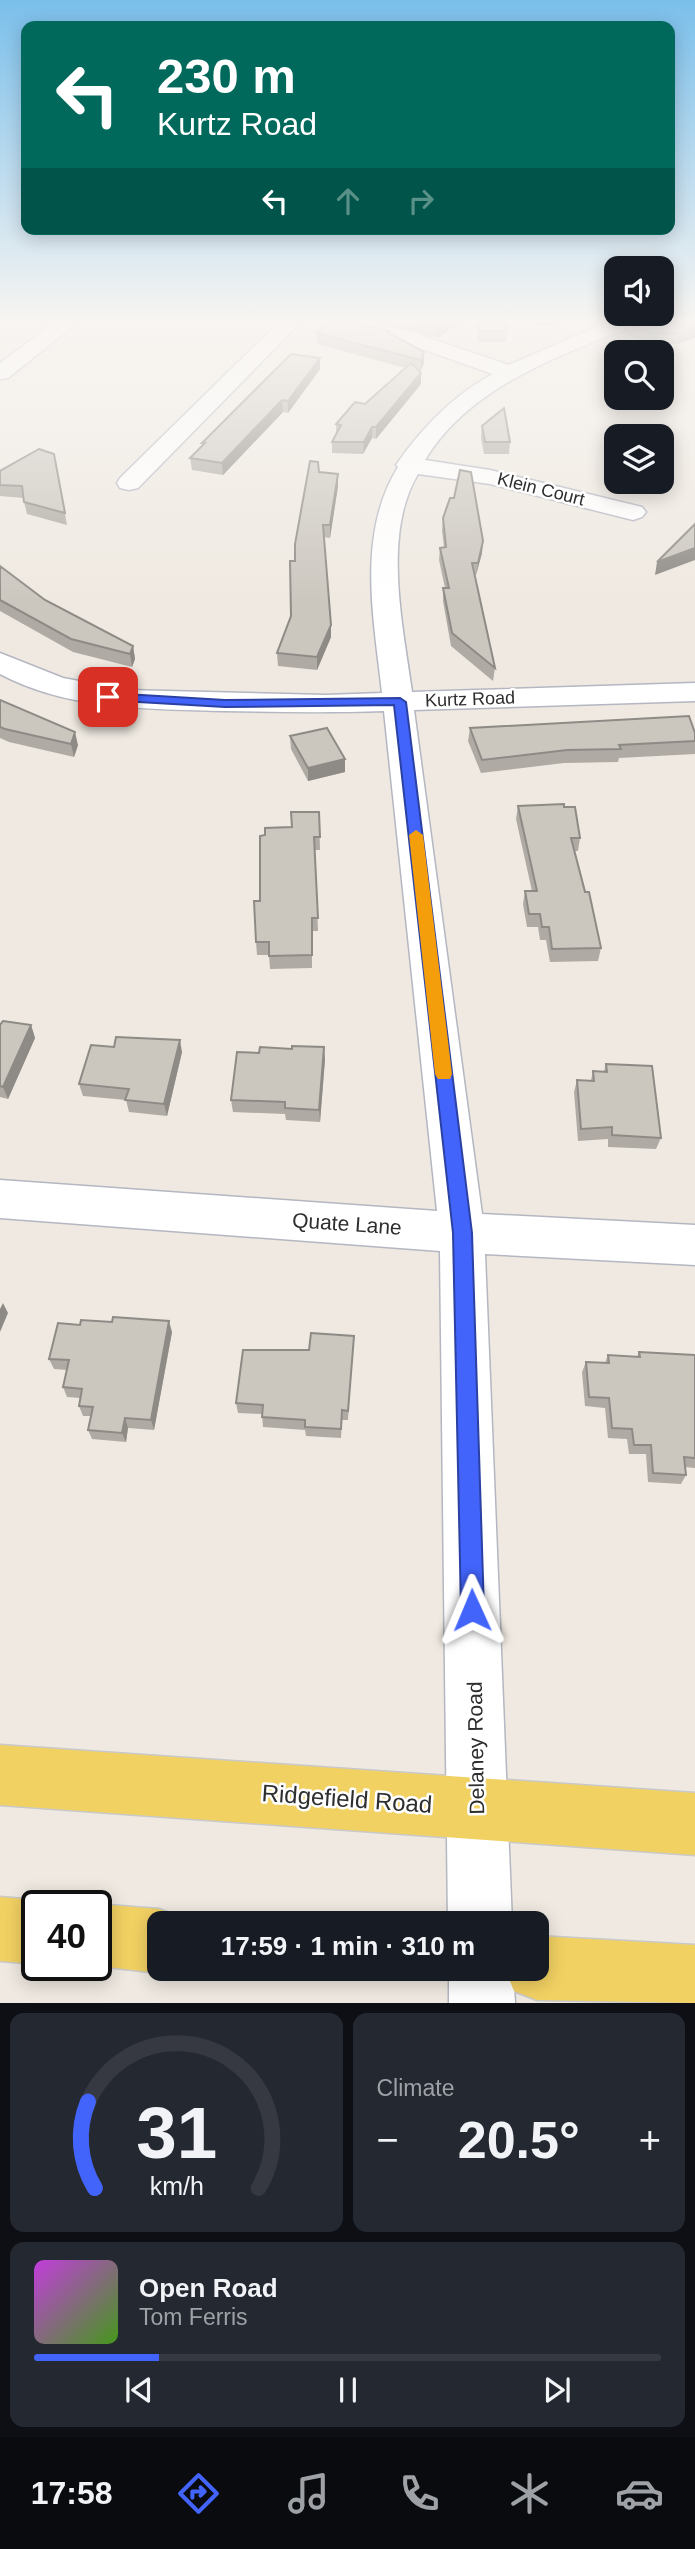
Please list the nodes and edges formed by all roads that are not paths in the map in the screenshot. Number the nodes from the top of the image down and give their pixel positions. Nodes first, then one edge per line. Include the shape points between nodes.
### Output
1 (197, 415) edge
2 (450, 415) edge
3 (408, 465) junction
4 (129, 483) dead end
5 (633, 512) dead end
6 (0, 662) edge
7 (695, 692) edge
8 (400, 702) junction
9 (0, 1199) edge
10 (463, 1233) junction
11 (695, 1245) edge
12 (0, 1775) edge
13 (478, 1809) junction
14 (695, 1824) edge
15 (480, 1911) edge
16 (0, 1929) edge
17 (21, 1931) edge
18 (112, 1937) edge
19 (147, 1940) edge
20 (549, 1969) edge
21 (695, 1978) edge
22 (481, 1981) edge
23 (482, 2003) edge

1 - 4 street
2 - 3 street, Delaney Road
3 - 5 street, Klein Court via 490,477
3 - 8 street, Delaney Road via 391,504 382,553
6 - 8 street, Kurtz Road via 57,686 127,699
7 - 8 street, Kurtz Road
8 - 10 street, Delaney Road
9 - 10 street, Quate Lane
10 - 11 street, Quate Lane
10 - 13 street, Delaney Road
12 - 13 main road, Ridgefield Road
13 - 14 main road, Ridgefield Road
13 - 15 street, Delaney Road
16 - 17 main road
18 - 19 main road
20 - 21 main road
22 - 23 street

